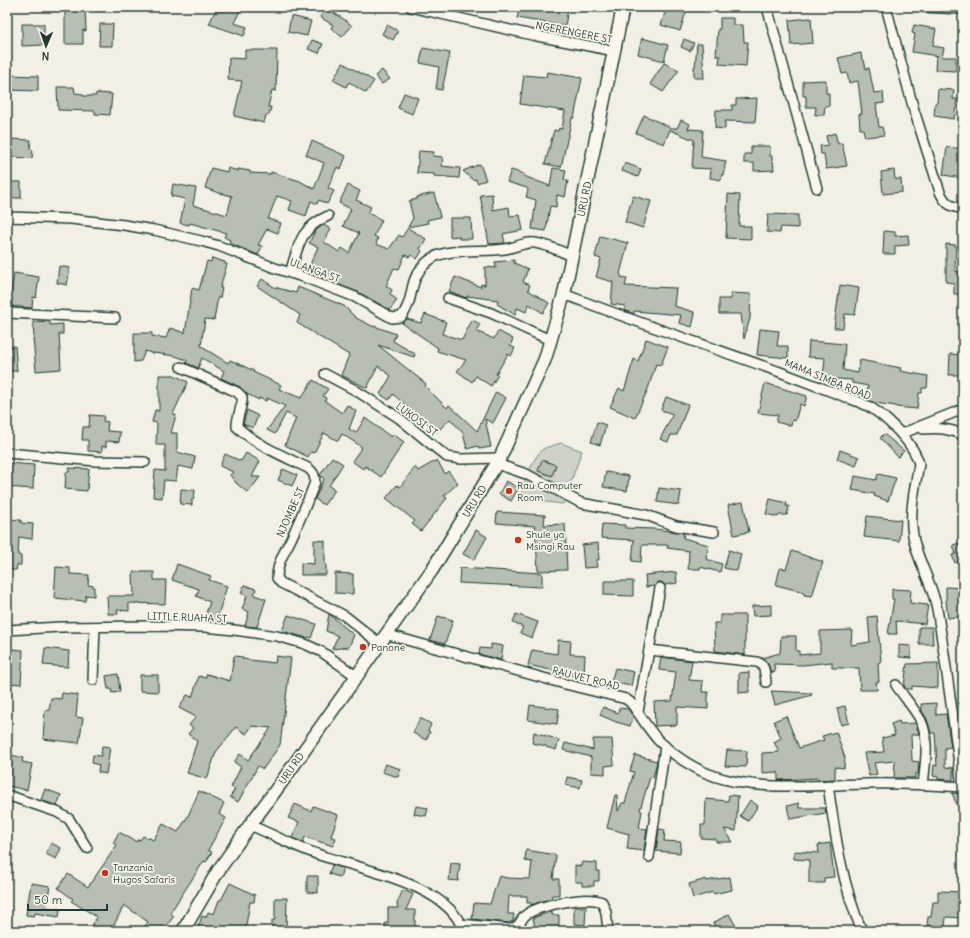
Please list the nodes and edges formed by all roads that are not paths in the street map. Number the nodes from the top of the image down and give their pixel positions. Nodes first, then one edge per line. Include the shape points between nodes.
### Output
1 (411, 7) edge
2 (623, 7) edge
3 (767, 7) edge
4 (886, 7) edge
5 (922, 7) edge
6 (962, 9) edge
7 (615, 51) junction
8 (817, 188) dead end
9 (963, 208) edge
10 (328, 216) dead end
11 (7, 217) edge
12 (572, 256) junction
13 (290, 273) junction
14 (564, 294) junction
15 (448, 298) dead end
16 (7, 314) edge
17 (115, 318) dead end
18 (550, 340) junction
19 (181, 367) dead end
20 (325, 374) dead end
21 (963, 409) edge
22 (913, 430) junction
23 (901, 434) junction
24 (963, 435) edge
25 (7, 452) edge
26 (499, 461) junction
27 (145, 462) dead end
28 (714, 532) dead end
29 (660, 588) dead end
30 (95, 627) junction
31 (7, 630) edge
32 (382, 639) junction
33 (649, 650) junction
34 (356, 676) junction
35 (93, 680) dead end
36 (766, 682) dead end
37 (896, 685) dead end
38 (638, 712) junction
39 (664, 746) junction
40 (828, 785) junction
41 (922, 785) junction
42 (962, 787) edge
43 (7, 795) edge
44 (250, 825) junction
45 (87, 848) dead end
46 (649, 857) dead end
47 (462, 928) edge
48 (183, 931) edge
49 (608, 931) edge
50 (862, 931) edge

1 - 7 street, NGERENGERE ST
2 - 7 street, URU RD
3 - 8 street
4 - 9 street via 940,192 948,204
5 - 6 street
7 - 12 street, URU RD
10 - 13 street via 316,221 305,231
11 - 13 street, ULANGA ST via 71,219 154,230 219,246
12 - 13 street, ULANGA ST via 533,242 508,249 438,255 419,270 408,308 401,317 395,319 355,298
12 - 14 street, URU RD
14 - 18 street, URU RD
14 - 23 street, MAMA SIMBA ROAD via 862,403
15 - 18 street via 491,312
16 - 17 street
18 - 26 street, URU RD via 545,359
19 - 32 street, NJOMBE ST via 237,392 242,397 242,402 237,415 237,427 261,444 308,468 315,476 315,482 279,564 279,581
20 - 26 street, LUKOSI ST via 400,418 447,457
21 - 22 street
22 - 23 street
22 - 24 street via 943,428
23 - 42 street, MAMA SIMBA ROAD via 918,458 912,506 912,534 936,604 951,695
25 - 27 street via 82,460
26 - 28 street via 581,503 646,515 676,526
26 - 32 street, URU RD via 432,570
29 - 33 street
30 - 31 street, LITTLE RUAHA ST
30 - 34 street, LITTLE RUAHA ST via 205,627 277,636 322,652
30 - 35 street
32 - 34 street, URU RD
32 - 38 street, RAU VET ROAD via 620,698 631,703
33 - 36 street via 761,663
33 - 38 street
34 - 44 street, URU RD
37 - 41 street via 916,712 924,731 926,748
38 - 39 street, RAU VET ROAD
39 - 40 street, RAU VET ROAD via 694,767 716,777 745,784
39 - 46 street
40 - 41 street, RAU VET ROAD
40 - 50 street via 842,870
41 - 42 street, MAMA SIMBA ROAD
43 - 45 street via 57,812 69,819
44 - 47 street via 314,853 410,884 445,905
44 - 48 street, URU RD via 218,871
47 - 49 street via 516,928 526,914 537,910 577,900 597,900 602,902 606,912

